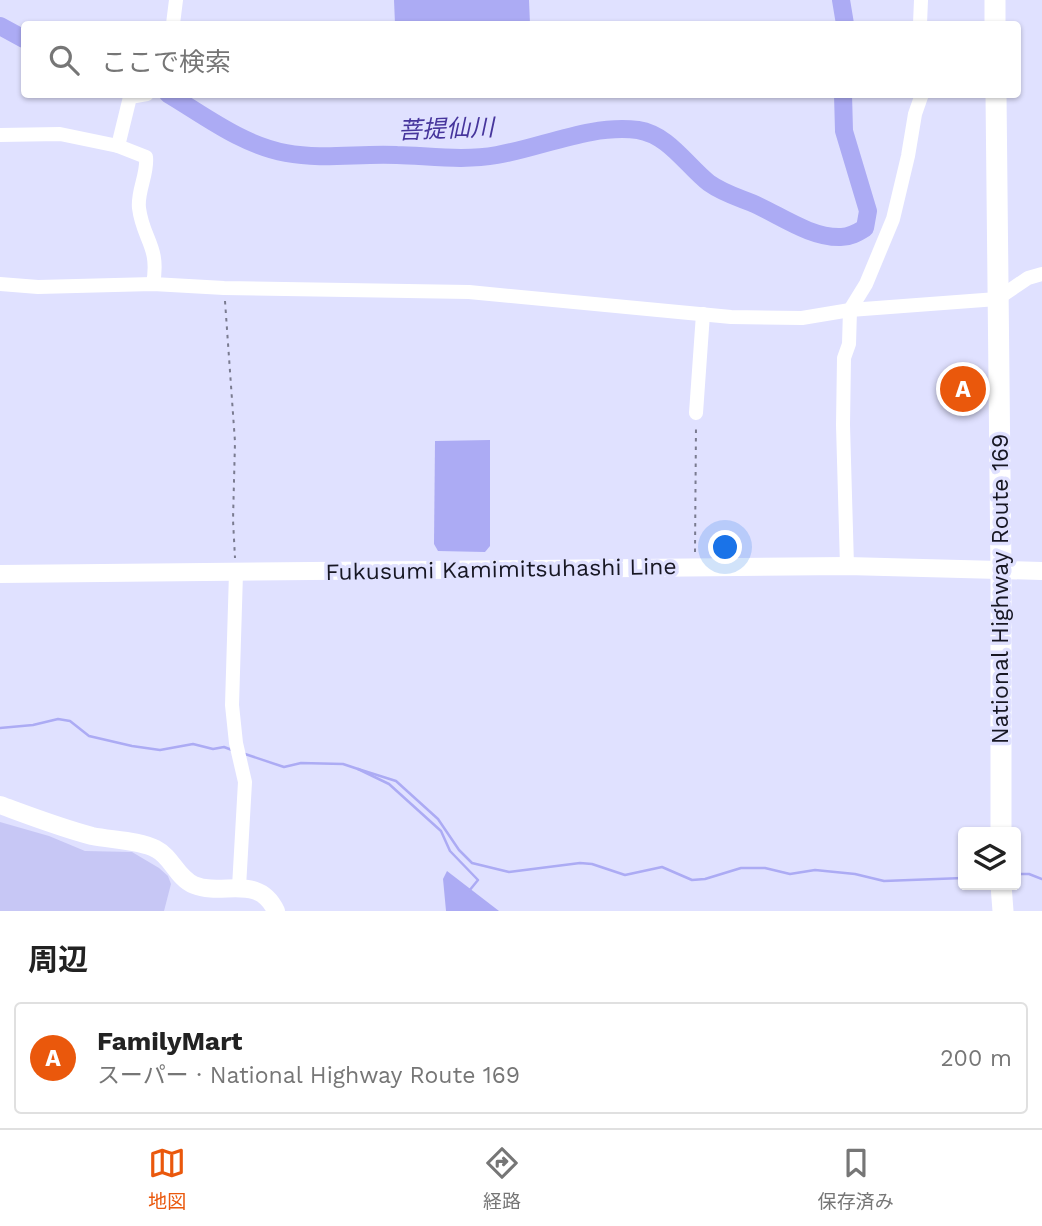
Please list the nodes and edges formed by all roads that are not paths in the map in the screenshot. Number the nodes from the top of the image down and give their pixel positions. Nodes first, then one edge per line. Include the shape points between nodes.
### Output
1 (176, 0) edge
2 (921, 0) edge
3 (995, 0) edge
4 (173, 21) edge
5 (920, 21) edge
6 (995, 21) edge
7 (130, 98) edge
8 (921, 98) edge
9 (996, 98) edge
10 (0, 135) edge
11 (117, 146) junction
12 (1042, 274) edge
13 (0, 284) edge
14 (153, 284) junction
15 (998, 299) junction
16 (850, 310) junction
17 (703, 314) junction
18 (696, 413) road end
19 (847, 566) junction
20 (1001, 571) junction
21 (1042, 571) edge
22 (236, 573) junction
23 (0, 574) edge
24 (0, 805) edge
25 (1001, 827) edge
26 (239, 887) junction
27 (1001, 890) edge
28 (276, 911) edge
29 (1003, 911) edge

1 - 4 street
2 - 5 street
3 - 6 highway
7 - 11 street
8 - 16 street via 893,219
9 - 15 highway, National Highway Route 169
10 - 11 street via 60,134
11 - 14 street via 146,158 139,204 155,257
12 - 15 street
13 - 14 street
14 - 17 street via 470,292
15 - 16 street
15 - 20 highway, National Highway Route 169
16 - 17 street via 802,318
16 - 19 street via 844,358
17 - 18 street
19 - 20 main road, Fukusumi Kamimitsuhashi Line
19 - 22 main road, Fukusumi Kamimitsuhashi Line
20 - 21 main road, Fukusumi Kamimitsuhashi Line
20 - 25 highway, National Highway Route 169
22 - 23 main road, Fukusumi Kamimitsuhashi Line
22 - 26 street via 232,705 244,782
24 - 26 main road via 92,836 154,848 191,884
26 - 28 main road via 258,891
27 - 29 highway

